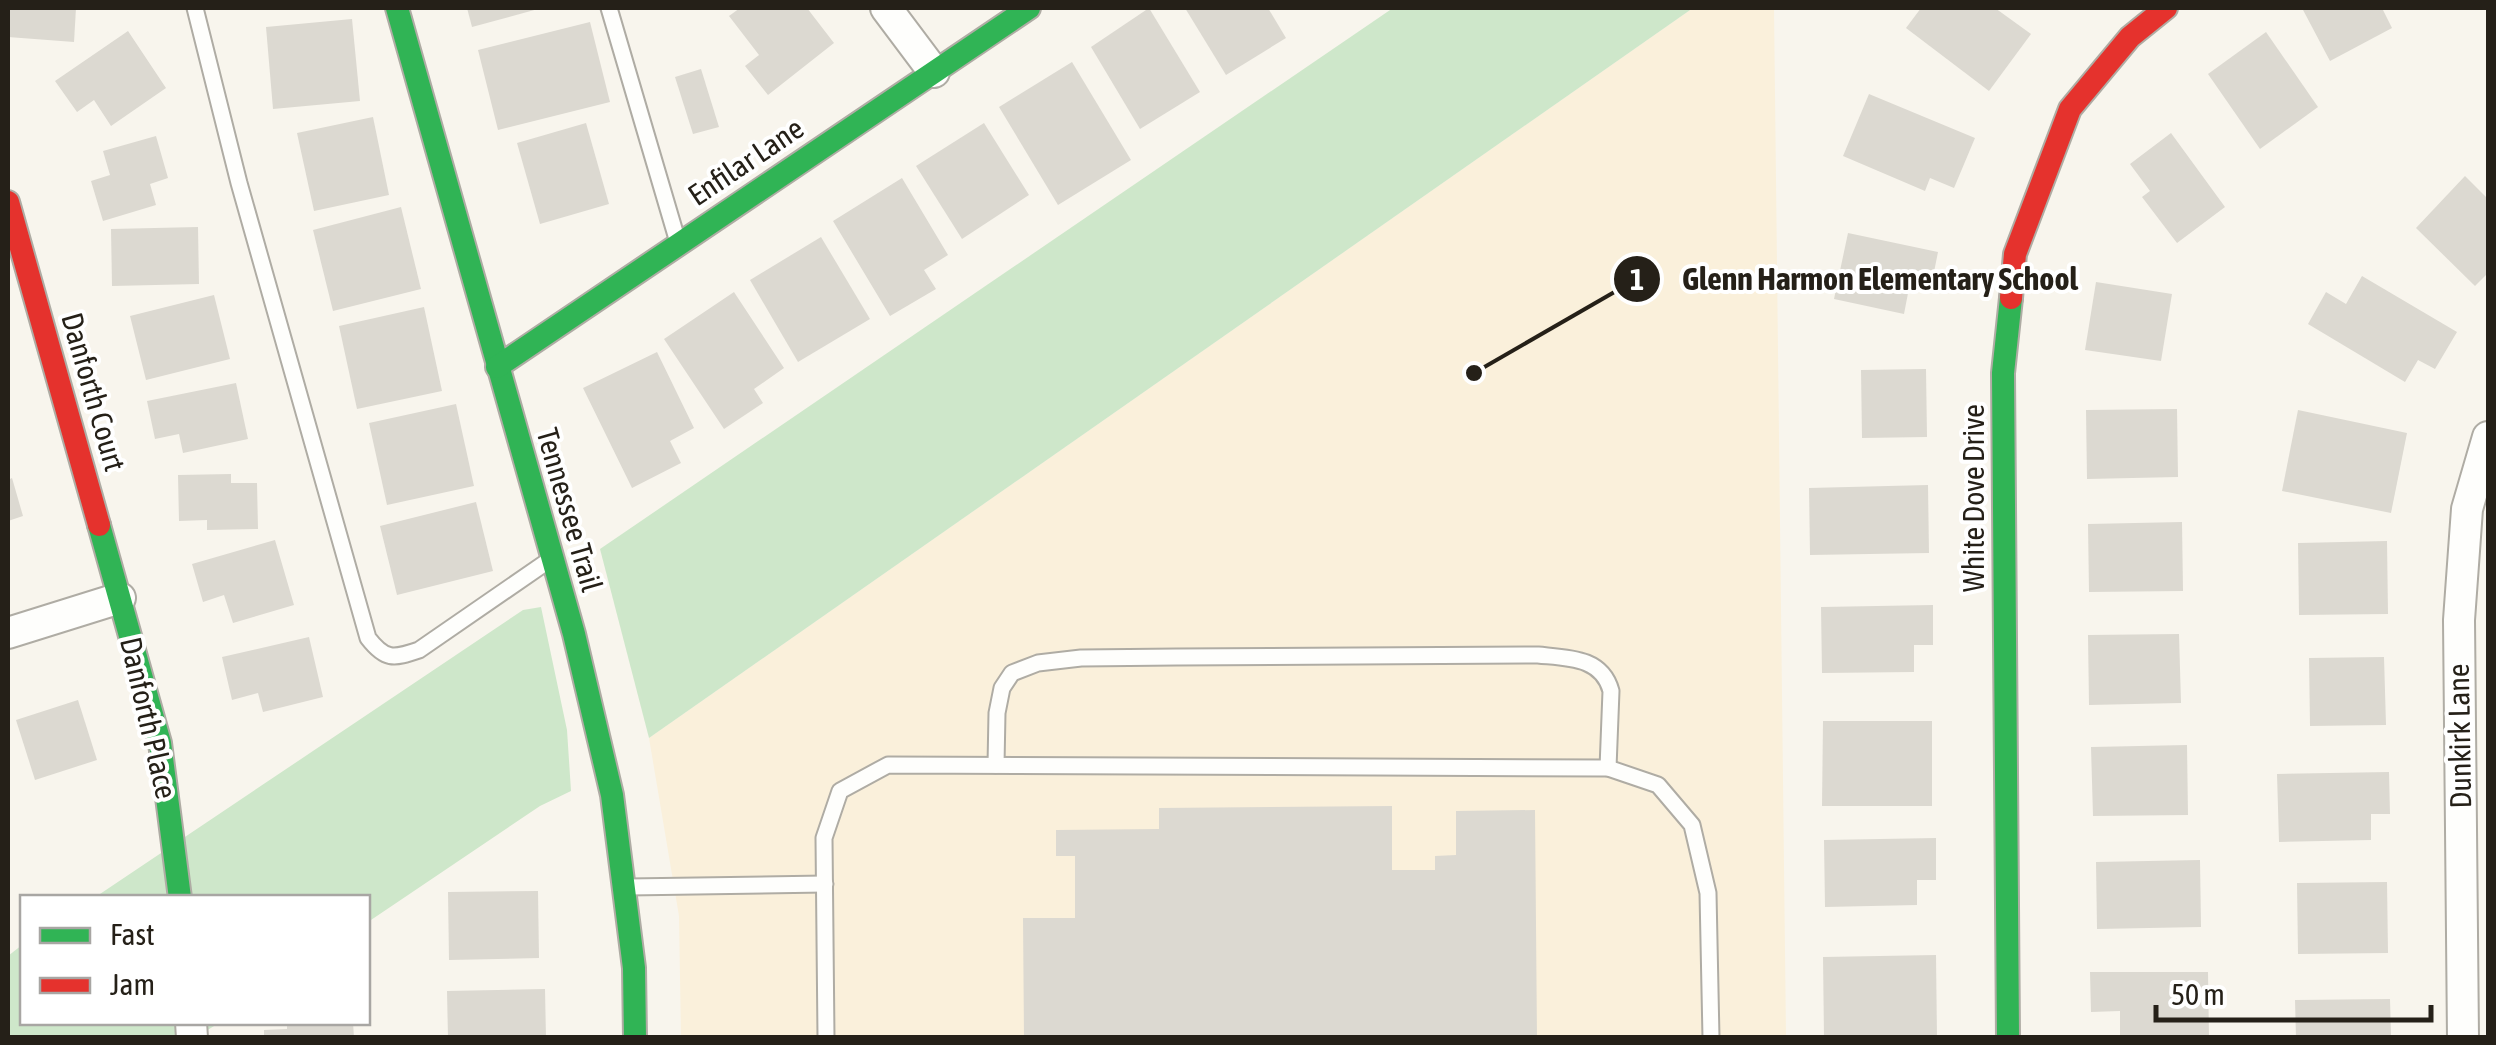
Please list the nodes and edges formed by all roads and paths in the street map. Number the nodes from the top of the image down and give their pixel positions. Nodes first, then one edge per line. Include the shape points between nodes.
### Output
1 (195, 8) edge
2 (398, 8) edge
3 (609, 8) edge
4 (886, 8) edge
5 (1029, 8) edge
6 (2166, 8) edge
7 (934, 72) junction
8 (8, 202) edge
9 (678, 244) junction
10 (497, 368) junction
11 (2488, 438) edge
12 (552, 558) junction
13 (120, 598) junction
14 (8, 633) edge
15 (996, 766) junction
16 (1608, 768) junction
17 (825, 884) junction
18 (624, 888) junction
19 (180, 895) edge
20 (635, 1038) edge
21 (826, 1038) edge
22 (1710, 1038) edge
23 (2008, 1038) edge
24 (2463, 1038) edge

1 - 12 lane via 368,638 396,658 419,650
2 - 10 street, Tennessee Trail
3 - 9 lane
4 - 7 street
5 - 7 street, Enfilar Lane
6 - 23 street, White Dove Drive via 2130,37 2070,109 2015,254 2003,373
7 - 9 street, Enfilar Lane
8 - 13 street, Danforth Court
9 - 10 street, Enfilar Lane
10 - 12 street, Tennessee Trail
11 - 24 street, Dunkirk Lane via 2467,509 2458,620
12 - 18 street, Tennessee Trail via 612,795
13 - 14 street
13 - 19 street, Danforth Place via 160,743
15 - 16 lane
15 - 16 lane via 1002,688 1012,674 1038,663 1538,655 1592,664 1608,680
15 - 17 lane via 888,765 840,791 824,838
16 - 22 lane via 1658,785 1692,825 1708,894
17 - 18 lane
17 - 21 lane
18 - 20 street, Tennessee Trail

